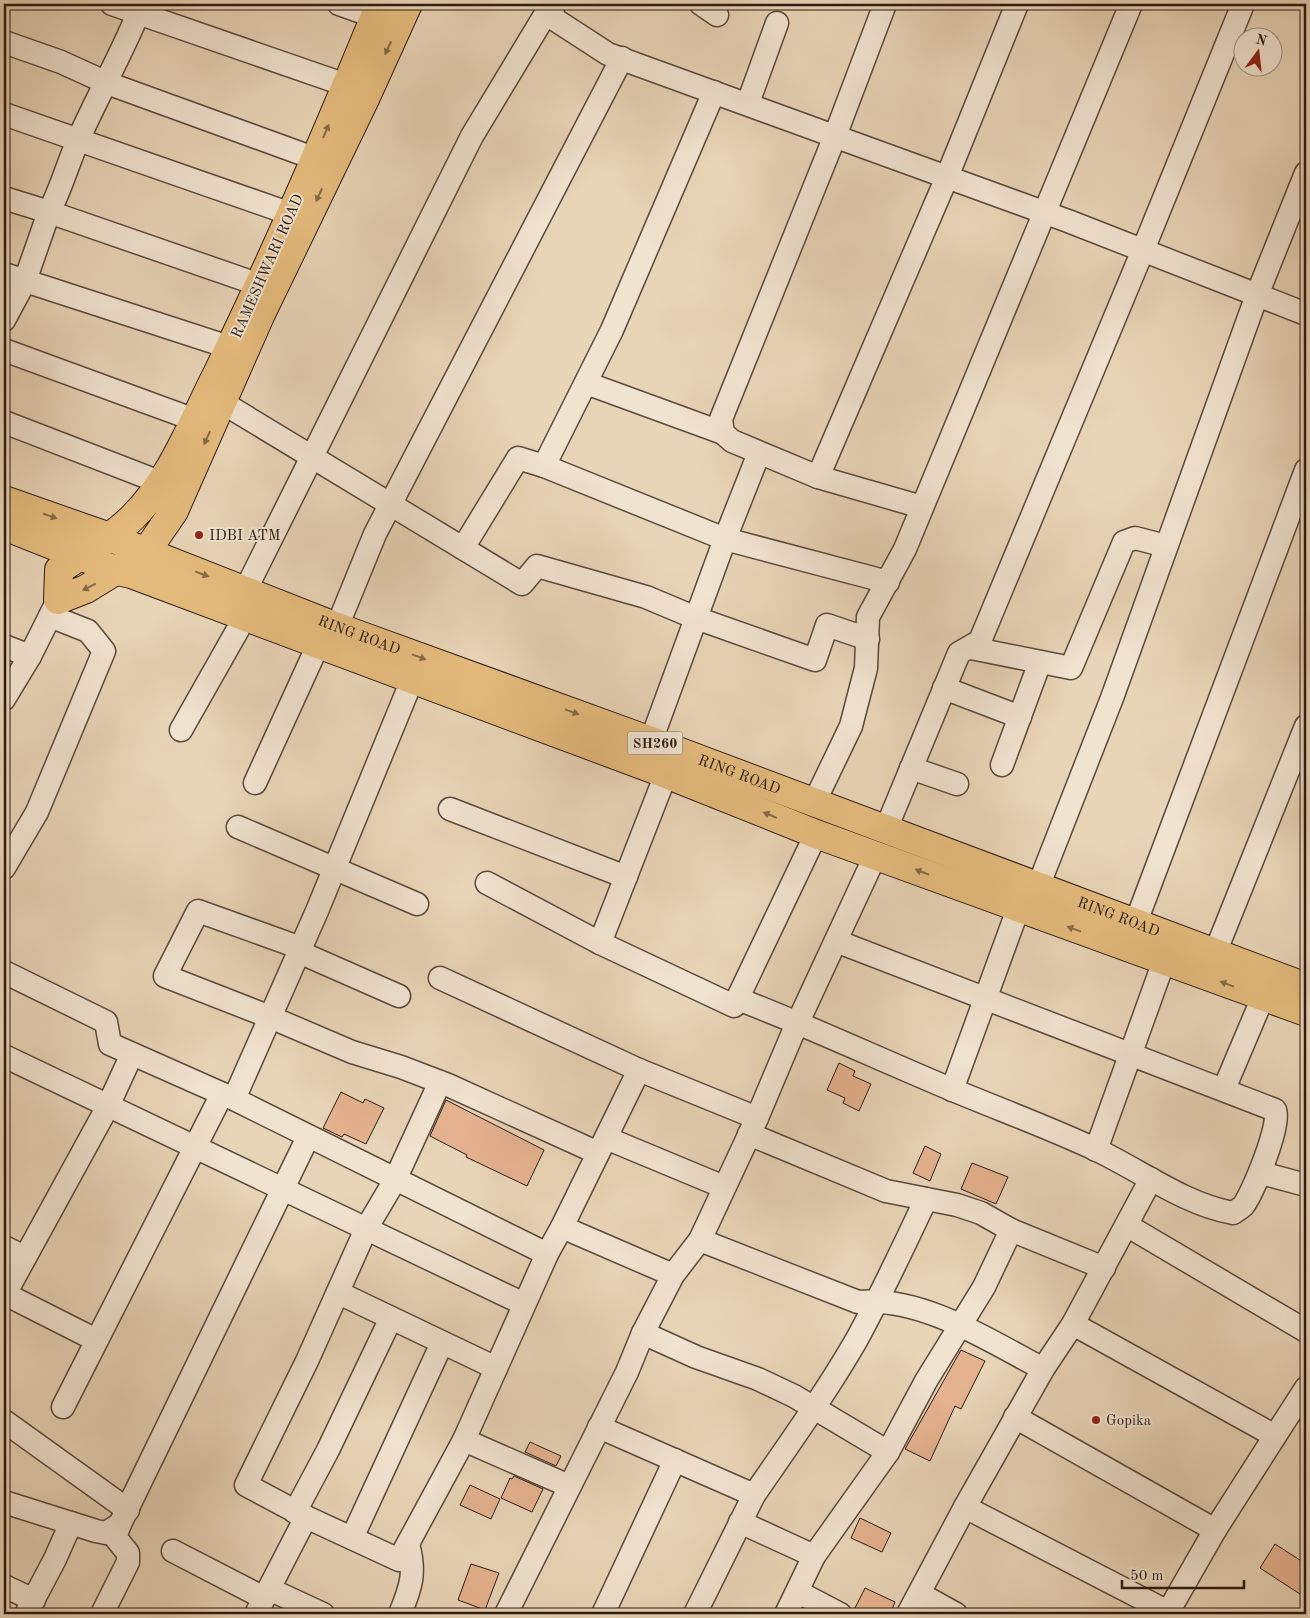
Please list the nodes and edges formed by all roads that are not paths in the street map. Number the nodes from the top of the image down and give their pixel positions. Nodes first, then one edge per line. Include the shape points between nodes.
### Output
1 (112, 4) edge
2 (339, 4) edge
3 (408, 4) edge
4 (551, 4) edge
5 (885, 4) edge
6 (1016, 4) edge
7 (1131, 4) edge
8 (1243, 4) edge
9 (140, 8) edge
10 (377, 10) edge
11 (777, 23) dead end
12 (4, 42) edge
13 (622, 58) junction
14 (107, 83) junction
15 (346, 85) junction
16 (714, 92) junction
17 (748, 103) junction
18 (4, 114) edge
19 (835, 136) junction
20 (78, 139) junction
21 (324, 162) junction
22 (1306, 173) edge
23 (947, 177) junction
24 (4, 198) edge
25 (49, 212) junction
26 (1046, 212) junction
27 (291, 214) junction
28 (1144, 250) junction
29 (14, 278) edge
30 (260, 285) junction
31 (1257, 295) junction
32 (1306, 314) edge
33 (4, 320) edge
34 (237, 349) junction
35 (4, 350) edge
36 (586, 383) junction
37 (223, 402) junction
38 (195, 420) junction
39 (4, 422) edge
40 (723, 433) junction
41 (759, 453) junction
42 (312, 454) junction
43 (544, 466) junction
44 (1306, 470) edge
45 (818, 477) junction
46 (162, 483) junction
47 (4, 500) edge
48 (391, 503) junction
49 (922, 507) junction
50 (4, 526) edge
51 (108, 537) junction
52 (725, 539) junction
53 (1166, 546) junction
54 (463, 548) junction
55 (146, 552) junction
56 (82, 555) junction
57 (118, 571) junction
58 (888, 582) junction
59 (245, 604) junction
60 (54, 608) junction
61 (696, 618) junction
62 (328, 636) junction
63 (868, 639) junction
64 (4, 646) edge
65 (970, 648) junction
66 (30, 656) junction
67 (1040, 662) junction
68 (412, 680) junction
69 (944, 688) junction
70 (4, 699) edge
71 (1020, 716) junction
72 (1306, 726) edge
73 (181, 730) dead end
74 (651, 741) junction
75 (1002, 765) dead end
76 (911, 768) junction
77 (666, 774) junction
78 (255, 783) dead end
79 (957, 784) dead end
80 (814, 803) junction
81 (450, 809) dead end
82 (238, 827) dead end
83 (886, 829) junction
84 (816, 834) junction
85 (876, 854) junction
86 (4, 868) edge
87 (335, 868) junction
88 (626, 877) junction
89 (487, 883) dead end
90 (1038, 887) junction
91 (417, 904) dead end
92 (1018, 909) junction
93 (1136, 922) junction
94 (836, 941) junction
95 (600, 943) junction
96 (300, 950) junction
97 (1215, 953) junction
98 (1164, 961) junction
99 (4, 972) edge
100 (440, 978) dead end
101 (1306, 987) edge
102 (399, 996) dead end
103 (1263, 996) junction
104 (738, 999) junction
105 (985, 999) junction
106 (1306, 1012) edge
107 (270, 1017) junction
108 (799, 1022) junction
109 (1131, 1053) junction
110 (132, 1054) junction
111 (5, 1060) edge
112 (639, 1070) junction
113 (440, 1082) junction
114 (1224, 1089) junction
115 (952, 1090) junction
116 (228, 1097) junction
117 (108, 1106) junction
118 (753, 1126) junction
119 (308, 1137) junction
120 (602, 1146) junction
121 (196, 1148) junction
122 (1096, 1150) junction
123 (1261, 1173) junction
124 (1151, 1179) junction
125 (395, 1180) junction
126 (724, 1186) junction
127 (1306, 1186) edge
128 (284, 1190) junction
129 (926, 1198) junction
130 (1128, 1226) junction
131 (562, 1227) junction
132 (366, 1230) junction
133 (1011, 1230) junction
134 (700, 1240) junction
135 (4, 1247) edge
136 (547, 1254) junction
137 (25, 1257) junction
138 (1104, 1268) junction
139 (673, 1275) junction
140 (339, 1293) junction
141 (4, 1295) edge
142 (878, 1300) junction
143 (524, 1304) junction
144 (391, 1318) junction
145 (1073, 1324) junction
146 (959, 1326) junction
147 (1306, 1331) edge
148 (643, 1333) junction
149 (96, 1340) junction
150 (442, 1343) junction
151 (496, 1368) junction
152 (1043, 1369) junction
153 (1306, 1388) edge
154 (63, 1407) dead end
155 (814, 1408) junction
156 (1015, 1417) junction
157 (4, 1421) edge
158 (599, 1427) junction
159 (1276, 1436) junction
160 (464, 1440) junction
161 (888, 1452) junction
162 (675, 1460) junction
163 (569, 1486) junction
164 (754, 1495) junction
165 (4, 1502) edge
166 (965, 1508) junction
167 (301, 1515) junction
168 (124, 1517) junction
169 (740, 1522) junction
170 (70, 1523) junction
171 (1215, 1530) junction
172 (352, 1538) junction
173 (408, 1544) junction
174 (173, 1551) dead end
175 (814, 1556) junction
176 (4, 1586) edge
177 (798, 1592) junction
178 (920, 1594) junction
179 (263, 1600) edge
180 (30, 1607) edge
181 (102, 1614) edge
182 (323, 1614) edge
183 (400, 1614) edge
184 (506, 1614) edge
185 (603, 1614) edge
186 (695, 1614) edge
187 (786, 1614) edge
188 (840, 1614) edge
189 (908, 1614) edge
190 (956, 1614) edge
191 (1169, 1614) edge

1 - 9 street
2 - 10 street
3 -> 21 main road
4 - 13 street via 554,19 608,54
4 - 42 street via 472,136
5 - 19 street
6 - 23 street
7 - 26 street
8 - 28 street
9 - 14 street
9 - 15 street
10 - 15 main road, RAMESHWARI ROAD
11 - 17 street
12 - 14 street
13 - 16 street
13 - 48 street
14 - 20 street
14 - 21 street
21 -> 15 main road, RAMESHWARI ROAD
16 - 17 street
16 - 36 street
17 - 19 street
18 - 20 street
19 - 23 street
19 - 40 street via 721,419
20 - 25 street
20 - 27 street
21 - 27 main road, RAMESHWARI ROAD
21 -> 34 main road
22 - 31 street
23 - 26 street
23 - 45 street
24 - 25 street
25 - 29 street
25 - 30 street
26 - 28 street
26 - 49 street
27 - 30 main road, RAMESHWARI ROAD
28 - 31 street
28 - 65 street via 980,641
29 - 33 street
29 - 34 street
30 - 34 main road, RAMESHWARI ROAD
31 - 32 street
31 - 53 street
34 - 37 main road
34 - 38 main road, RAMESHWARI ROAD
35 - 38 street
36 - 40 street
36 - 43 street
37 - 42 street
37 -> 55 main road via 174,512
38 - 46 main road, RAMESHWARI ROAD
39 - 46 street
40 - 41 street via 732,441
41 - 45 street
41 - 52 street
42 - 48 street
42 - 59 street
43 - 52 street
43 - 54 street via 518,458
44 - 93 street
45 - 49 street
46 - 51 main road, RAMESHWARI ROAD via 133,518
47 -> 51 main road, RING ROAD / SH260
48 - 54 street
48 - 62 street
49 - 58 street
50 - 56 main road, RING ROAD / SH260
51 - 55 main road, RING ROAD / SH260
51 - 56 main road, RAMESHWARI ROAD
52 - 58 street
52 - 61 street
53 - 67 street via 1135,538 1124,542 1070,668
53 - 90 street via 1112,698
54 - 61 street via 522,584 537,566 638,594
55 - 57 main road
55 -> 59 main road, RING ROAD / SH260
56 - 57 main road, RING ROAD / SH260
56 - 60 main road, RAMESHWARI ROAD via 58,572
57 - 59 main road, RING ROAD / SH260
57 -> 60 main road
58 - 63 street via 868,617
59 - 62 main road, RING ROAD / SH260
59 - 73 street
60 - 66 street
60 - 86 street via 88,631 104,652 37,812
61 - 63 street via 815,660 827,625
61 - 74 street
62 - 68 main road, RING ROAD / SH260
62 -> 74 main road, RING ROAD / SH260
62 - 78 street
63 - 80 street via 866,668 851,726
64 - 66 street
65 - 67 street
65 - 69 street via 959,653
66 - 70 street
67 - 71 street
68 - 77 main road, RING ROAD / SH260
68 - 87 street
69 - 71 street
69 - 76 street
71 - 75 street
72 - 97 street
74 - 80 main road, RING ROAD / SH260
76 - 79 street
76 - 83 street
84 -> 77 main road, RING ROAD / SH260
77 - 88 street
80 - 83 main road, RING ROAD / SH260
81 - 88 street
82 - 87 street
83 - 90 main road, RING ROAD / SH260
84 - 85 main road, RING ROAD / SH260
84 - 104 street
92 -> 85 main road, RING ROAD / SH260
85 - 94 street
87 - 91 street
87 - 96 street
88 - 95 street
89 - 95 street
90 - 93 main road, RING ROAD / SH260
98 -> 92 main road, RING ROAD / SH260
92 - 105 street
93 - 97 main road, RING ROAD / SH260
94 - 105 street
94 - 108 street
95 - 104 street via 734,1006
96 - 102 street
96 - 107 street
96 - 107 street via 198,911 165,976
97 - 101 main road, RING ROAD / SH260
103 -> 98 main road, RING ROAD / SH260
98 - 109 street
99 - 110 street via 106,1022 110,1044
100 - 112 street
103 - 106 main road, RING ROAD / SH260
103 - 114 street
104 - 108 street
105 - 109 street
105 - 115 street
107 - 113 street via 352,1052
107 - 116 street
108 - 115 street
108 - 118 street
109 - 114 street
109 - 122 street
110 - 116 street
110 - 117 street
111 - 117 street
112 - 118 street
112 - 120 street
113 - 120 street
113 - 125 street
114 - 123 street via 1278,1114
115 - 122 street
116 - 119 street
116 - 121 street
117 - 121 street
117 - 137 street
118 - 126 street
118 - 129 street via 886,1191
119 - 125 street
119 - 128 street
120 - 126 street
120 - 131 street
121 - 128 street
121 - 149 street
122 - 124 street
123 - 124 street via 1242,1206 1233,1213 1175,1192
123 - 127 street
124 - 130 street
125 - 132 street
125 - 136 street
126 - 134 street
128 - 132 street
128 - 168 street via 220,1315
129 - 133 street via 981,1213
129 - 142 street
130 - 138 street
130 - 147 street
131 - 136 street
131 - 139 street
132 - 140 street
132 - 143 street
133 - 138 street
133 - 146 street via 984,1287
134 - 139 street
134 - 142 street via 858,1302
135 - 137 street
136 - 143 street
137 - 141 street
138 - 145 street
139 - 148 street
140 - 144 street
140 - 167 street via 246,1485
141 - 149 street
142 - 146 street via 902,1304
142 - 155 street
143 - 151 street
144 - 150 street
144 - 167 street
145 - 152 street
145 - 159 street
146 - 152 street
146 - 161 street
148 - 155 street via 696,1358 758,1379
148 - 158 street
149 - 154 street
150 - 151 street
150 - 172 street
151 - 160 street
152 - 156 street
153 - 159 street
155 - 161 street
155 - 164 street
156 - 166 street
156 - 171 street
157 - 168 street
158 - 162 street
158 - 163 street
159 - 171 street
160 - 163 street
160 - 173 street
161 - 175 street
162 - 164 street
162 - 185 street
163 - 184 street
164 - 169 street
165 - 170 street
166 - 178 street
166 - 191 street
167 - 172 street
167 - 179 street
168 - 170 street via 106,1533
168 - 181 street via 115,1537 128,1554 128,1562
169 - 175 street
169 - 186 street
170 - 180 street
171 - 191 street
172 - 173 street via 399,1560
173 - 183 street via 412,1558 412,1583
174 - 179 street
175 - 177 street
176 - 180 street
177 - 187 street
177 - 188 street
178 - 189 street
178 - 190 street
179 - 182 street

